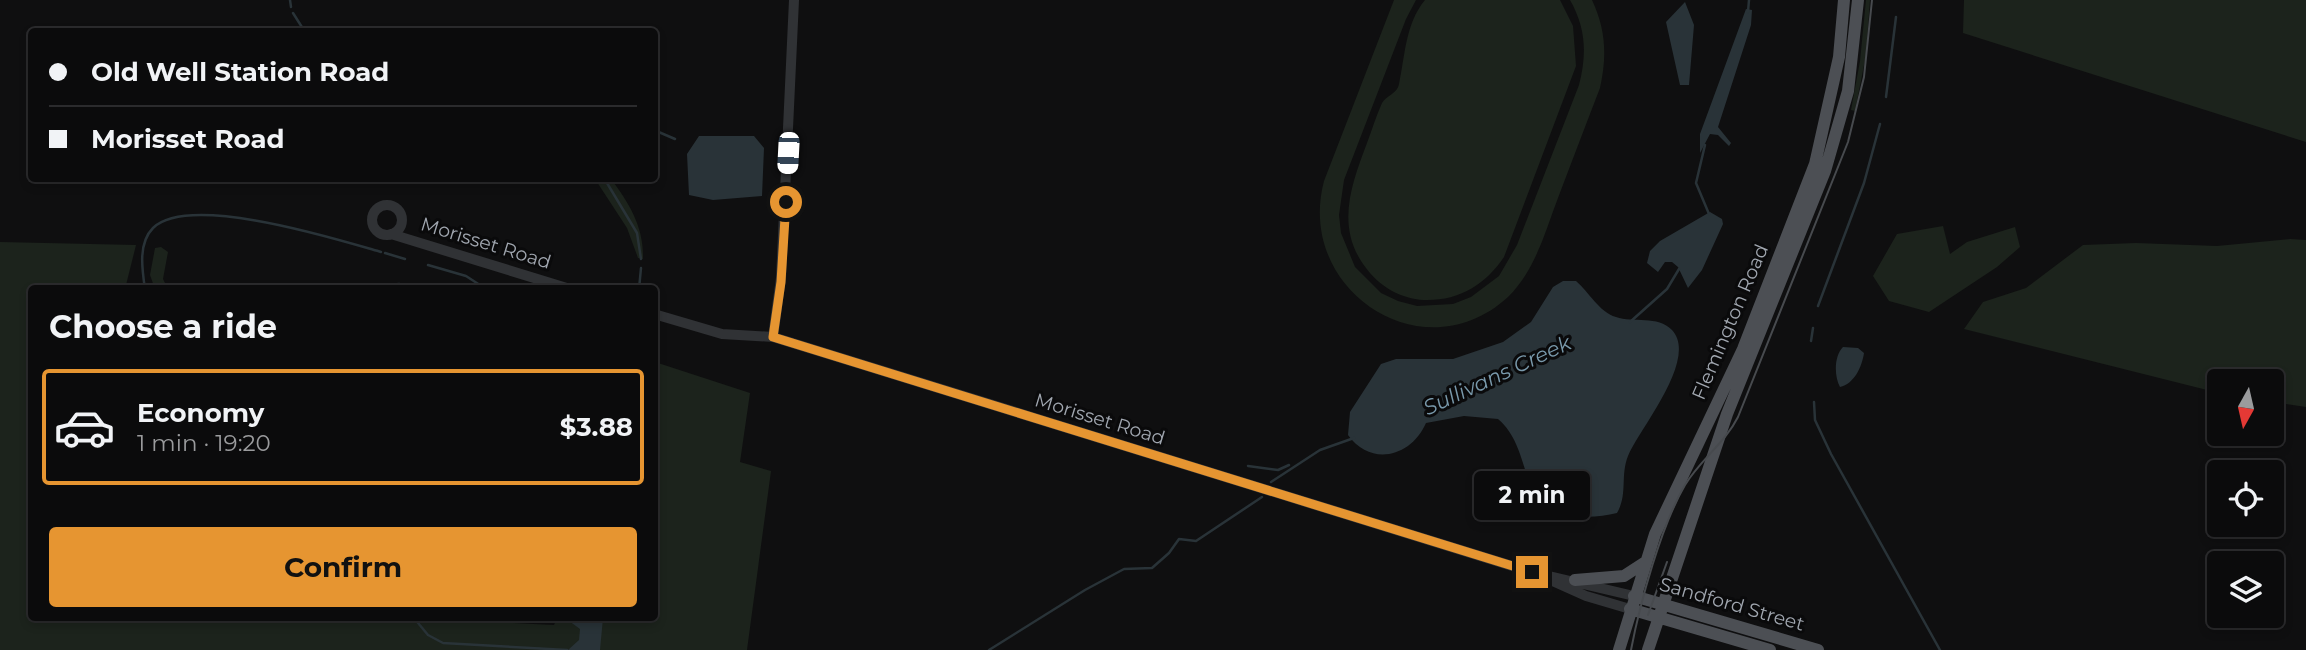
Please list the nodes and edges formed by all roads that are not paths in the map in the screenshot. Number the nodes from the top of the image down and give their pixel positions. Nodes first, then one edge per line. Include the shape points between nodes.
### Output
1 (794, 0) edge
2 (1843, 0) edge
3 (1858, 0) edge
4 (391, 234) dead end
5 (557, 285) edge
6 (658, 315) edge
7 (773, 337) junction
8 (1644, 562) junction
9 (1532, 572) junction
10 (1575, 580) junction
11 (1632, 603) junction
12 (1662, 610) junction
13 (1619, 650) edge
14 (1648, 650) edge
15 (1770, 650) edge
16 (1818, 650) edge

1 - 7 street via 781,278
2 - 8 main road, Flemington Road via 1829,110 1803,196 1743,349
3 - 12 main road, Flemington Road via 1848,90 1825,171 1727,414
4 - 5 street, Morisset Road
6 - 7 street, Morisset Road via 722,334
7 - 9 street, Morisset Road
8 - 10 main road via 1623,576
8 - 11 main road, Flemington Road
9 - 10 street, Morisset Road
9 - 11 street, Morisset Road via 1586,596
10 - 11 street, Morisset Road
11 - 12 main road, Sandford Street
11 - 13 main road, Flemington Road
12 - 14 main road, Flemington Road
12 - 15 main road, Sandford Street
12 - 16 main road, Sandford Street

